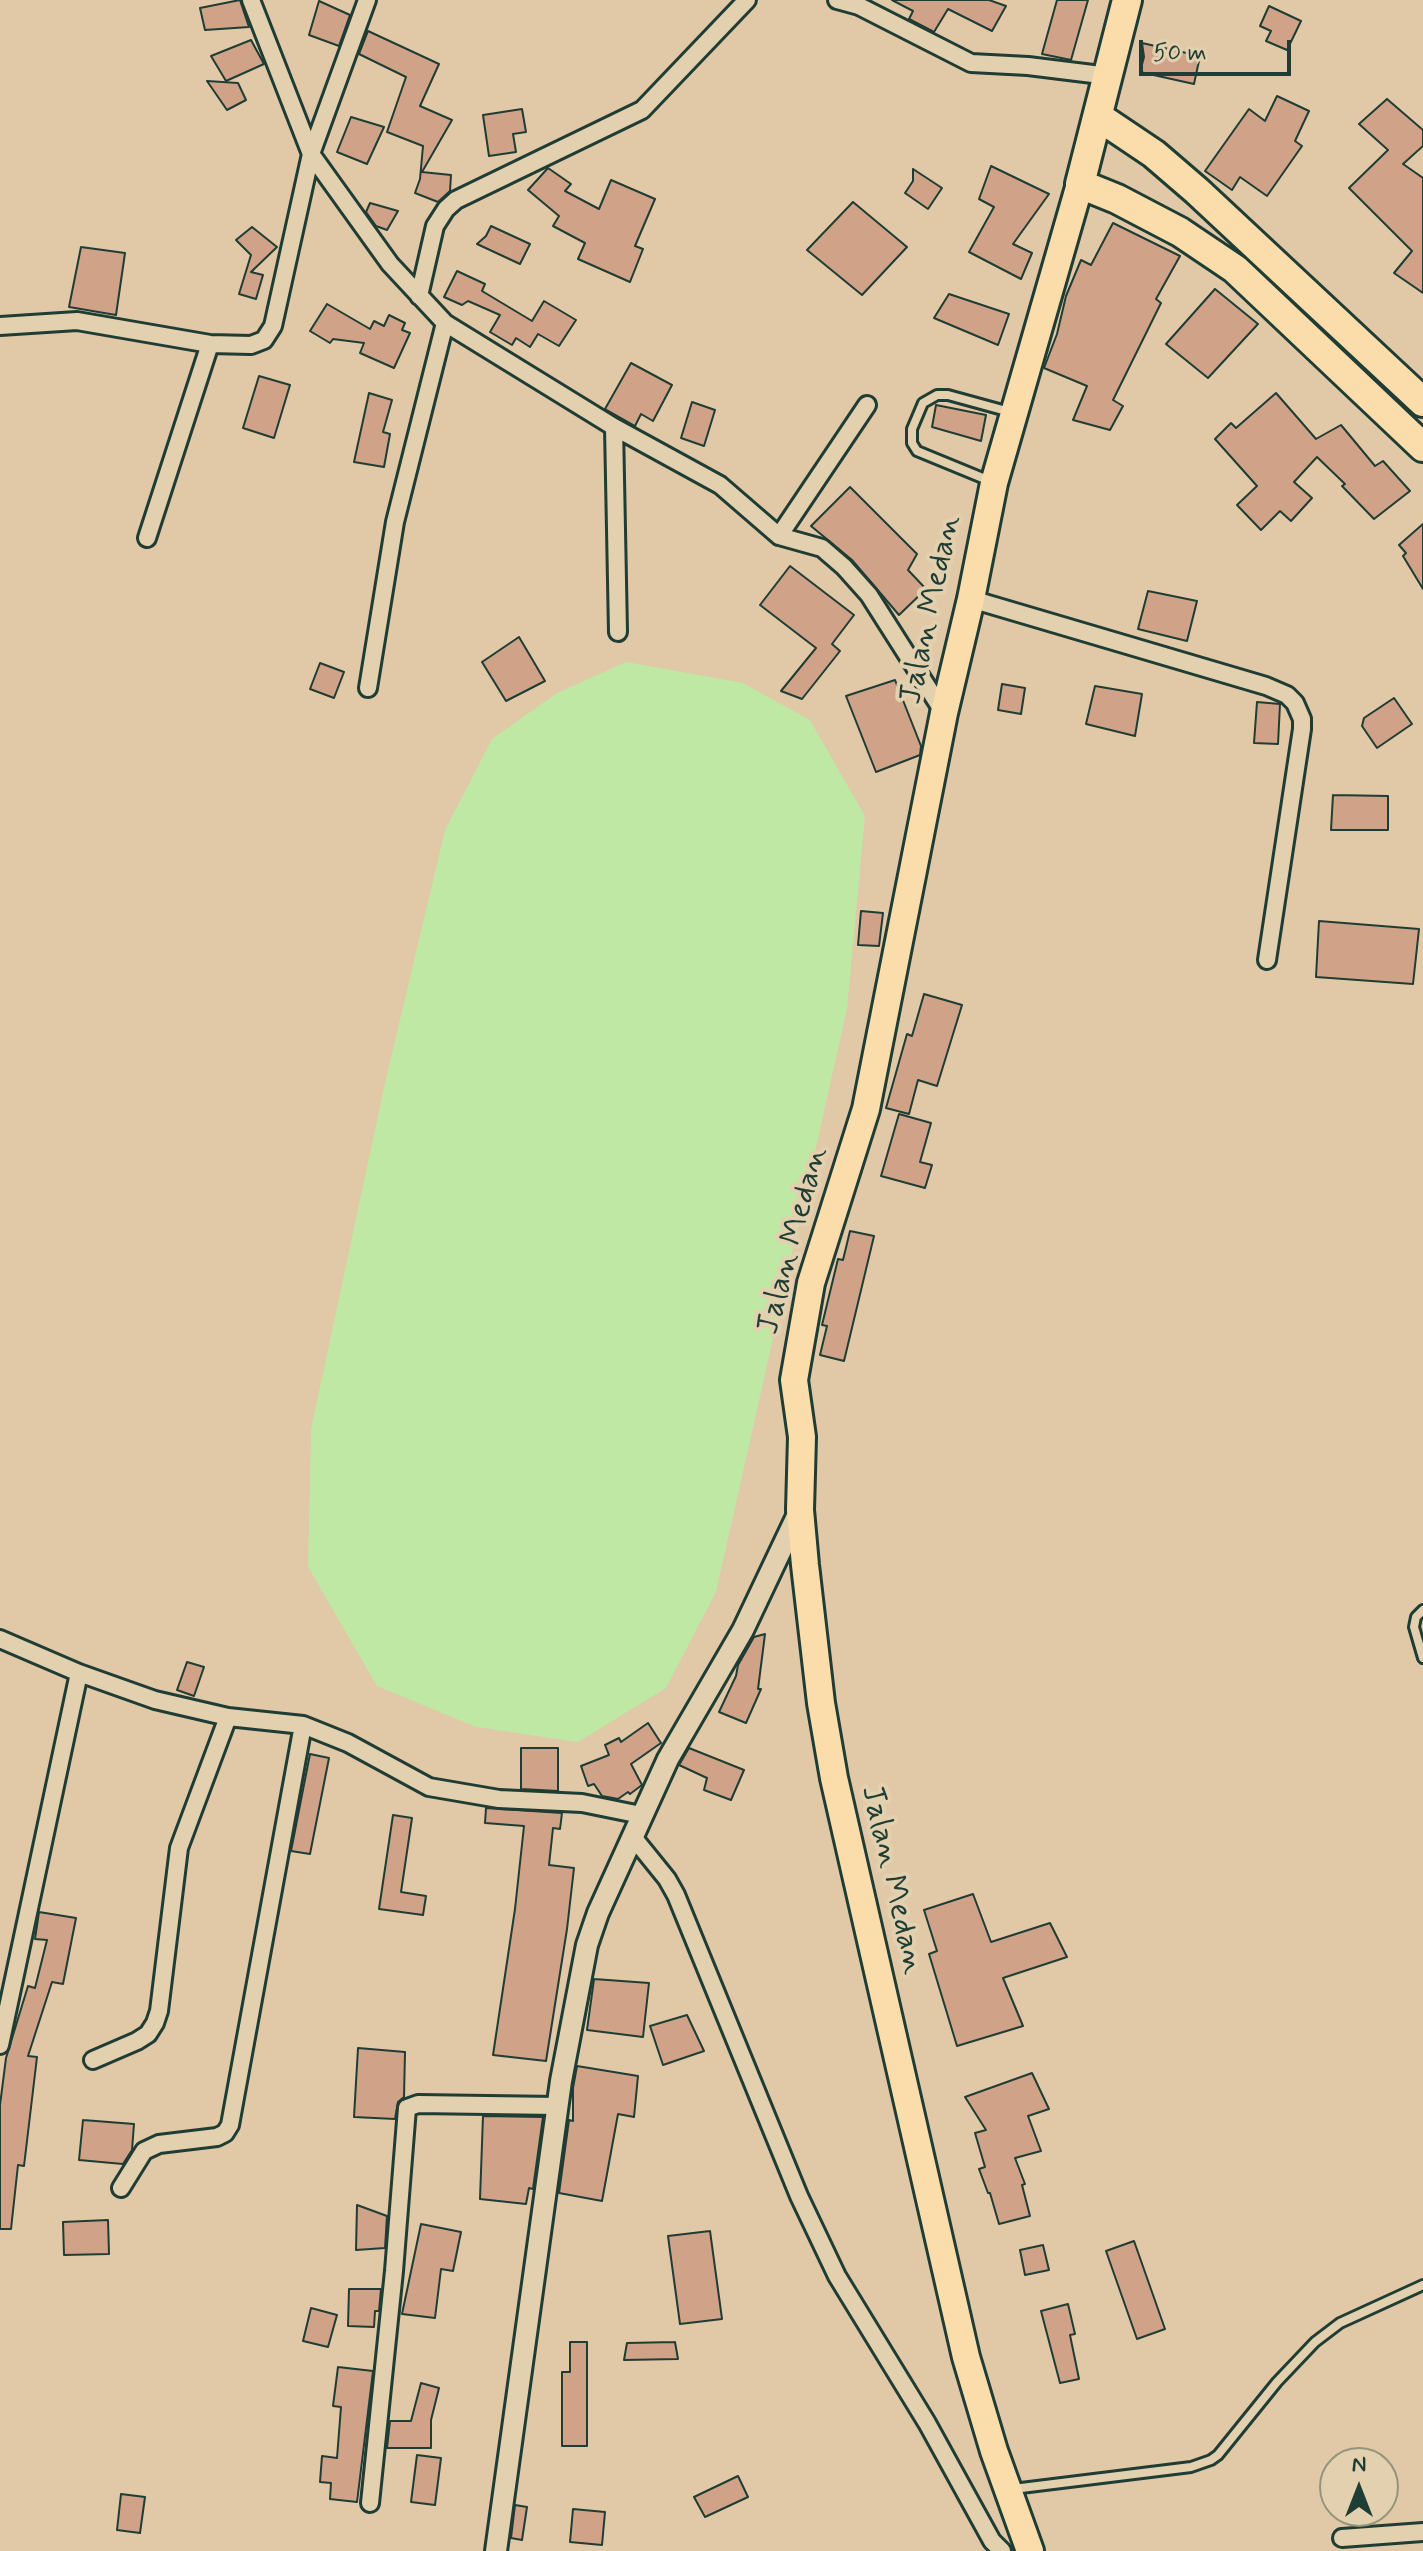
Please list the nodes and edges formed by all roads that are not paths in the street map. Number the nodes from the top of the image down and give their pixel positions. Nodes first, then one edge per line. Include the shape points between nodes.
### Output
1 (251, 0) edge
2 (367, 0) edge
3 (747, 0) edge
4 (837, 0) edge
5 (1127, 0) edge
6 (1109, 76) junction
7 (1099, 117) junction
8 (311, 154) junction
9 (1080, 184) junction
10 (419, 296) junction
11 (445, 323) junction
12 (0, 326) edge
13 (210, 344) junction
14 (1423, 402) edge
15 (867, 405) dead end
16 (1012, 413) junction
17 (614, 427) junction
18 (1423, 447) edge
19 (994, 483) junction
20 (779, 536) junction
21 (147, 538) dead end
22 (971, 599) junction
23 (618, 632) dead end
24 (368, 688) dead end
25 (944, 713) junction
26 (1267, 960) dead end
27 (800, 1510) junction
28 (1423, 1610) edge
29 (0, 1639) edge
30 (1423, 1658) edge
31 (79, 1673) junction
32 (228, 1717) junction
33 (303, 1725) junction
34 (641, 1815) junction
35 (633, 1837) junction
36 (0, 2045) edge
37 (93, 2060) dead end
38 (557, 2106) junction
39 (121, 2188) dead end
40 (1423, 2285) edge
41 (1008, 2490) junction
42 (370, 2503) dead end
43 (1423, 2532) edge
44 (1342, 2538) dead end
45 (496, 2551) edge
46 (1002, 2551) edge
47 (1030, 2551) edge

1 - 8 street
2 - 8 street
3 - 10 street via 631,118 446,209 435,226
4 - 6 street via 971,63
5 - 6 highway, Jalan Medan
6 - 7 highway, Jalan Medan
7 - 9 highway, Jalan Medan
7 - 14 highway via 1197,191
8 - 10 street
8 - 13 street via 269,335 251,345
9 - 16 main road, Jalan Medan
9 - 18 highway via 1168,225 1235,269
10 - 11 street
11 - 17 street
11 - 24 street via 395,522
12 - 13 street via 77,321
13 - 21 street
15 - 20 street
16 - 19 main road, Jalan Medan
16 - 19 lane via 937,395 923,403 912,429 917,451
17 - 20 street via 720,485
17 - 23 street
19 - 22 main road, Jalan Medan
20 - 25 street via 822,548 844,567 869,595
22 - 25 main road, Jalan Medan
22 - 26 street via 1266,686 1295,703 1302,729
25 - 27 main road, Jalan Medan via 866,1109 811,1283 794,1380 802,1437
27 - 34 street via 743,1630
27 - 41 main road, Jalan Medan via 834,1778 966,2357
28 - 30 lane via 1414,1627
29 - 31 street
31 - 32 street via 155,1700
31 - 36 street
32 - 33 street
32 - 37 street via 179,1848 155,2023 137,2041
33 - 34 street via 440,1790 582,1803
33 - 39 street via 230,2125 217,2137 159,2144 144,2151
34 - 35 street
35 - 38 street via 587,1945
35 - 46 street via 676,1895 837,2276
38 - 42 street via 407,2108
38 - 45 street
40 - 41 lane via 1340,2323 1315,2342 1211,2460 1191,2467
41 - 47 main road, Jalan Medan
43 - 44 street

